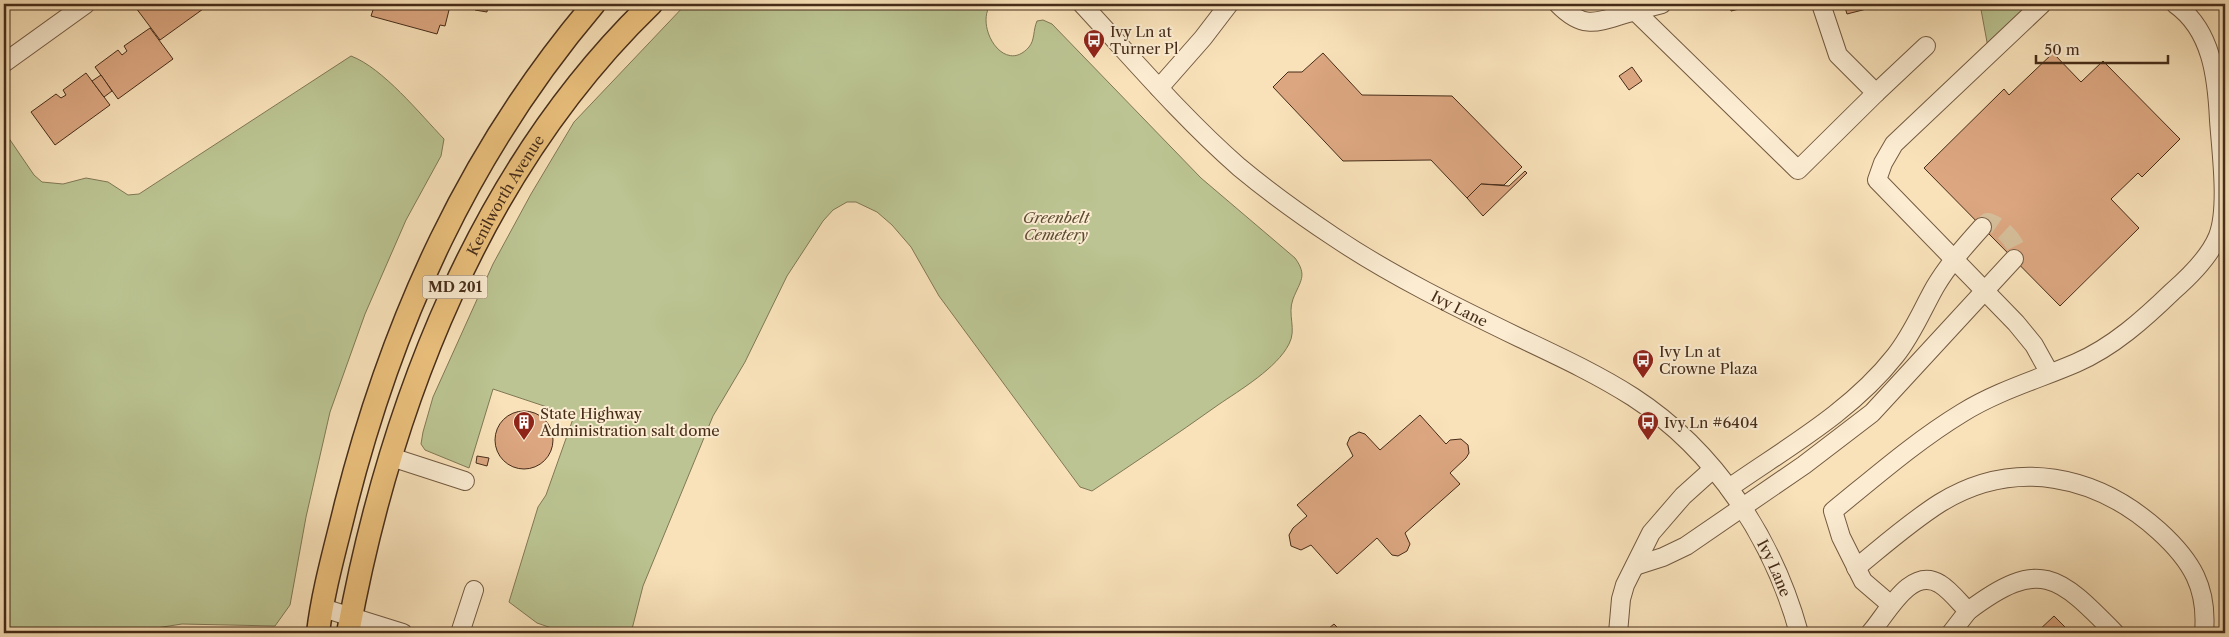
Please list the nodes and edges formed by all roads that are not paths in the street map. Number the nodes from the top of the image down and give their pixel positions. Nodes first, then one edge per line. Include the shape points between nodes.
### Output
1 (86, 4) edge
2 (594, 4) edge
3 (651, 4) edge
4 (1082, 4) edge
5 (1229, 4) edge
6 (1558, 4) edge
7 (1662, 4) edge
8 (1821, 4) edge
9 (2042, 4) edge
10 (2175, 4) edge
11 (1635, 11) junction
12 (1926, 46) dead end
13 (4, 63) edge
14 (1159, 88) junction
15 (1876, 93) junction
16 (1982, 226) dead end
17 (1954, 259) junction
18 (2014, 259) dead end
19 (1984, 291) junction
20 (2049, 372) junction
21 (391, 457) junction
22 (1713, 469) junction
23 (465, 481) dead end
24 (1728, 488) junction
25 (1743, 506) junction
26 (1635, 566) junction
27 (1856, 568) junction
28 (474, 590) dead end
29 (1891, 605) junction
30 (323, 608) junction
31 (1968, 611) junction
32 (350, 625) edge
33 (318, 633) edge
34 (403, 633) edge
35 (460, 633) edge
36 (1618, 633) edge
37 (1799, 633) edge
38 (1870, 633) edge
39 (1951, 633) edge
40 (2115, 633) edge
41 (2204, 633) edge

1 - 13 street
2 - 30 main road, MD 201 via 556,50 506,123 466,190 413,298 380,382 358,458
3 - 21 main road, Kenilworth Avenue / MD 201 via 579,83 554,116 520,165 477,239 435,330
4 - 14 street, Ivy Lane
5 - 14 street
6 - 11 street via 1570,16 1587,22
7 - 11 street
8 - 15 street via 1838,55
9 - 17 street via 1894,144 1883,162 1877,180
10 - 20 street via 2200,32 2211,56 2216,81 2223,212 2219,232 2202,260 2148,315 2113,343
11 - 15 street via 1798,170
12 - 15 street
14 - 22 street, Ivy Lane via 1238,166 1293,210 1366,258 1611,384 1676,430
16 - 17 street
17 - 19 street
17 - 24 street via 1936,285 1905,344 1883,370 1861,392 1804,437
18 - 19 street
19 - 20 street via 2034,345
19 - 25 street via 1872,413
20 - 27 street via 1964,411 1939,427 1833,511
21 - 23 street
21 - 32 main road, Kenilworth Avenue / MD 201
22 - 24 street, Ivy Lane
22 - 26 street via 1664,516 1651,533
24 - 25 street, Ivy Lane
25 - 26 street via 1686,546
25 - 37 street, Ivy Lane via 1784,584
26 - 36 street via 1621,599
27 - 29 street via 1863,581
27 - 41 street via 1924,515 1958,494 2018,478 2061,478 2119,500 2138,513 2178,551 2201,588 2206,613
28 - 35 street
29 - 31 street via 1908,587 1927,581 1940,583
29 - 38 street
30 - 32 street
30 - 33 main road, MD 201
31 - 39 street
31 - 40 street via 2004,586 2020,581 2052,580 2074,594
32 - 34 street

